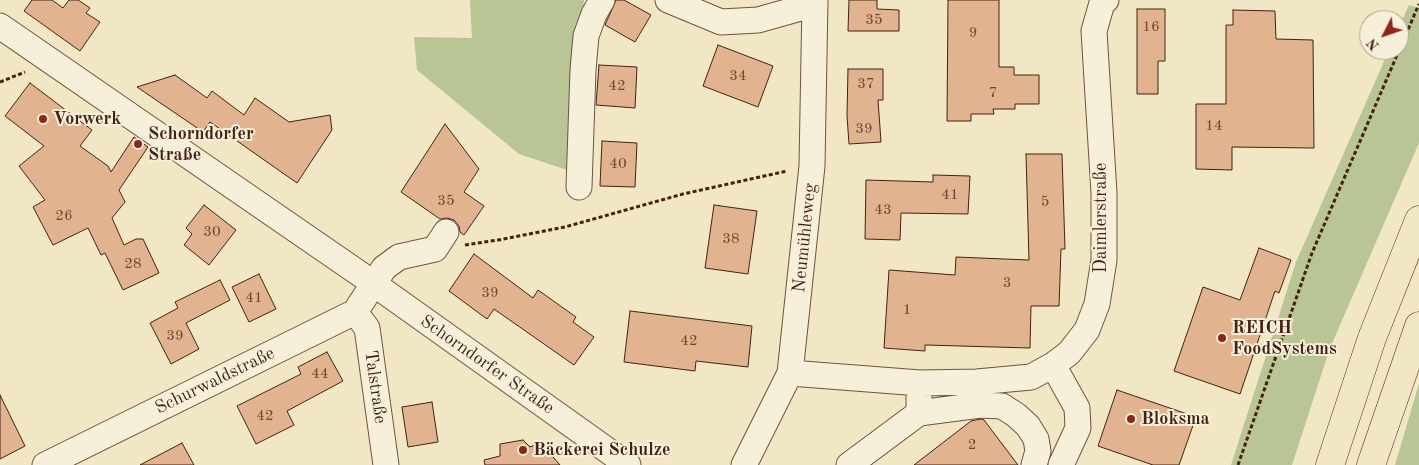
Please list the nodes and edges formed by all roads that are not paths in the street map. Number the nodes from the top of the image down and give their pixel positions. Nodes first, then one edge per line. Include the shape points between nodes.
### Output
1 (602, 0) edge
2 (668, 0) edge
3 (1106, 0) edge
4 (815, 2) edge
5 (0, 26) edge
6 (579, 187) dead end
7 (1419, 220) edge
8 (440, 240) road end
9 (374, 284) junction
10 (355, 312) junction
11 (1419, 326) edge
12 (1053, 365) junction
13 (790, 373) junction
14 (920, 383) junction
15 (919, 413) junction
16 (45, 465) edge
17 (386, 465) edge
18 (628, 465) edge
19 (744, 465) edge
20 (848, 465) edge
21 (1034, 465) edge
22 (1061, 465) edge
23 (1330, 465) edge
24 (1371, 465) edge

1 - 6 street via 586,36
2 - 4 street via 721,22 758,20
3 - 12 street, Daimlerstraße via 1102,3 1094,32 1104,193 1104,260 1097,304 1087,330 1069,353
4 - 13 street, Neumühleweg via 812,166
5 - 9 street, Schorndorfer Straße
7 - 23 highway via 1372,338
8 - 9 street, Schurwaldstraße via 384,268
9 - 10 street, Schurwaldstraße
9 - 18 street, Schorndorfer Straße
10 - 16 street, Schurwaldstraße
10 - 17 street, Talstraße via 367,328
11 - 24 highway
12 - 14 street, Daimlerstraße via 1031,377
12 - 22 street via 1077,408 1078,428
13 - 14 street, Daimlerstraße
13 - 19 street, Neumühleweg
14 - 15 street
15 - 20 street
15 - 21 street via 980,405 1002,406 1028,426 1036,439 1038,450

